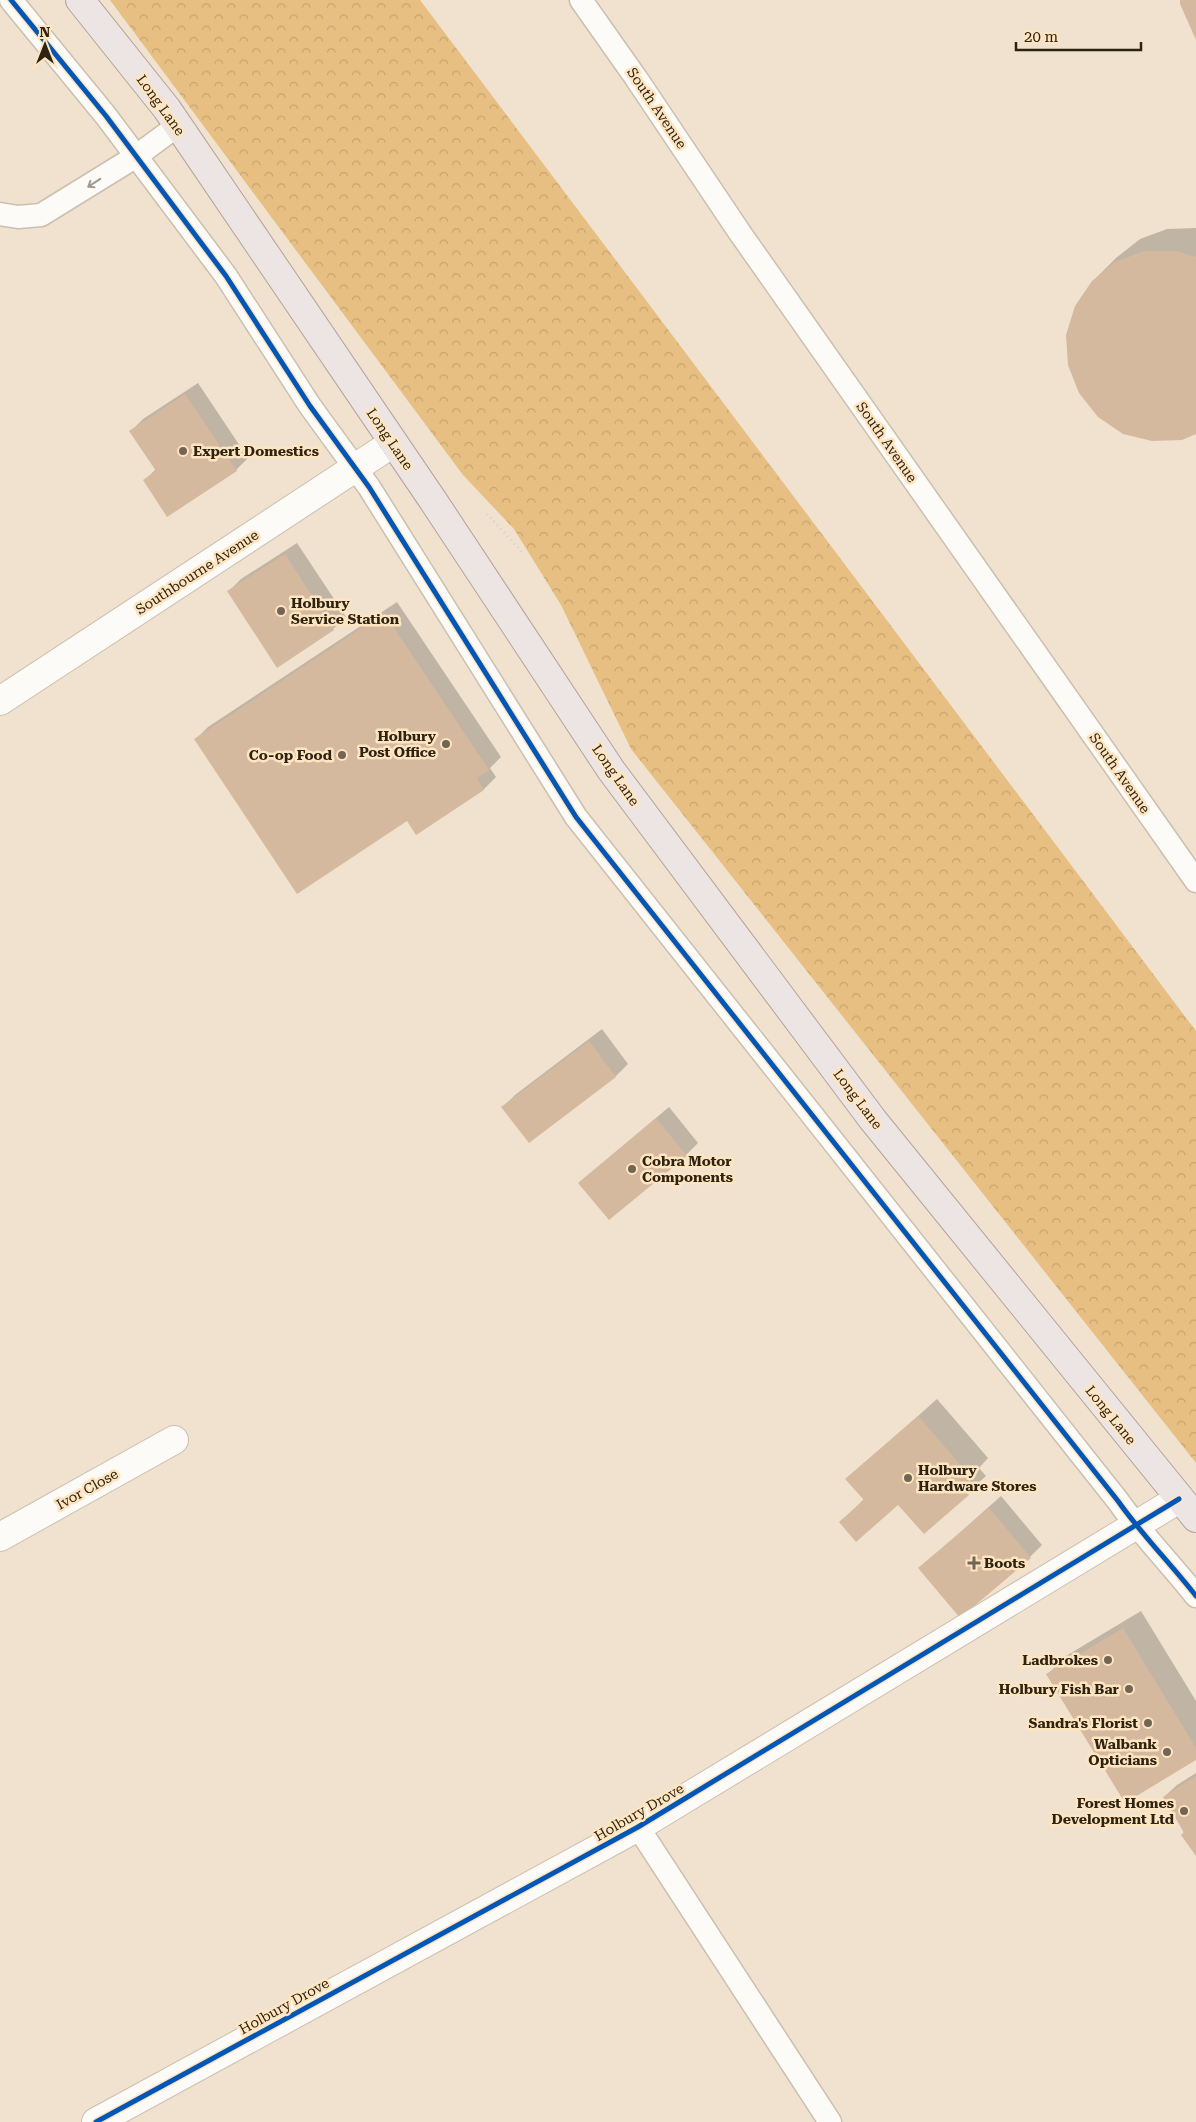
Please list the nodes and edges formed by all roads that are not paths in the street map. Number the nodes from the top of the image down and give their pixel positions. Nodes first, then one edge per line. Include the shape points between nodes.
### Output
1 (11, 0) edge
2 (80, 0) edge
3 (581, 0) edge
4 (177, 126) junction
5 (135, 157) junction
6 (0, 214) edge
7 (393, 442) junction
8 (354, 469) junction
9 (0, 700) edge
10 (1196, 881) edge
11 (174, 1440) dead end
12 (1188, 1509) edge
13 (1136, 1527) junction
14 (0, 1537) edge
15 (1196, 1596) edge
16 (638, 1827) junction
17 (96, 2122) edge
18 (830, 2122) edge

1 - 5 lane via 102,111
2 - 4 main road, Long Lane
3 - 10 lane, South Avenue via 740,233
4 - 5 lane
4 - 7 main road, Long Lane
5 -> 6 lane via 42,214 18,217
5 - 8 lane via 226,276
7 - 8 street, Southbourne Avenue
7 - 12 main road, Long Lane via 617,778 873,1120
8 - 9 street, Southbourne Avenue
8 - 13 lane via 369,487 576,817
11 - 14 street, Ivor Close
12 - 13 street, Holbury Drove
13 - 15 lane via 1169,1561
13 - 16 street, Holbury Drove
16 - 17 street, Holbury Drove
16 - 18 lane

